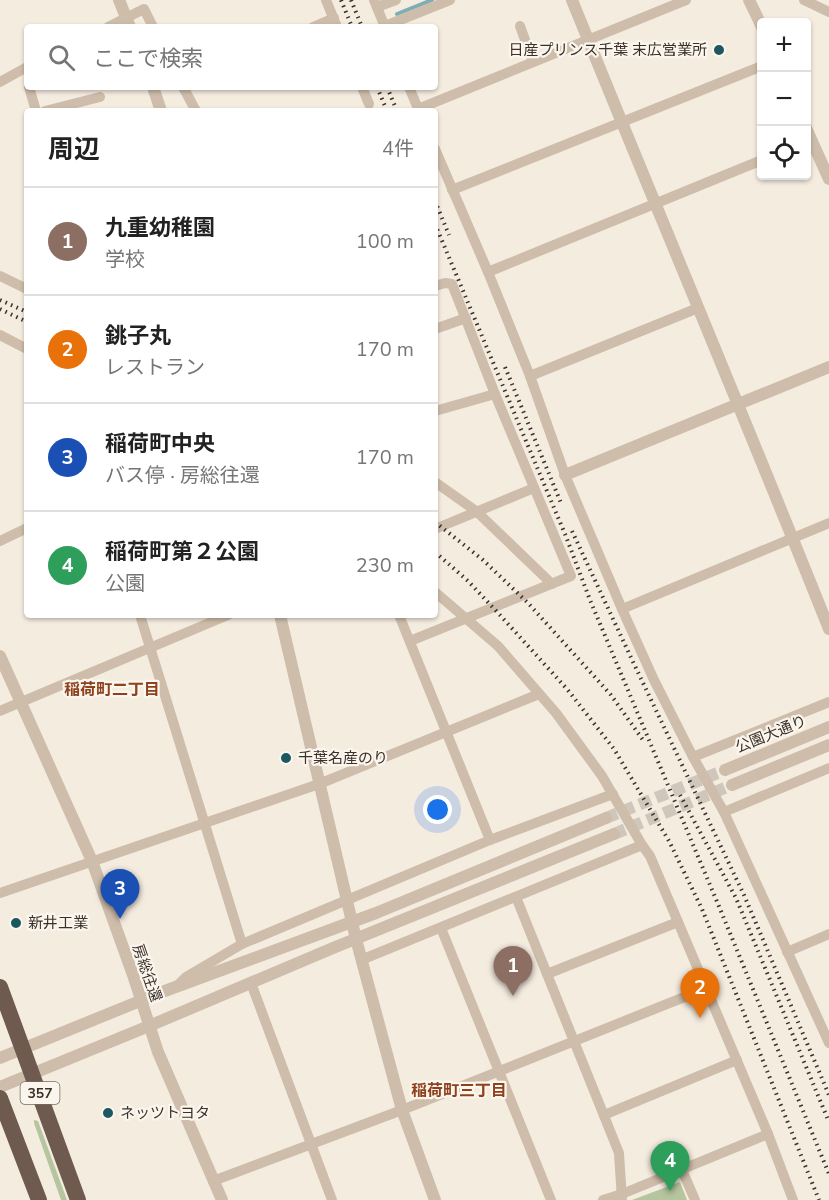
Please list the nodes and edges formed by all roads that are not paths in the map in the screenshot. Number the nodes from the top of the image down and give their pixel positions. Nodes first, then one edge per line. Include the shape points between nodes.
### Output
1 (119, 0) edge
2 (326, 0) edge
3 (396, 0) edge
4 (450, 0) edge
5 (572, 0) edge
6 (686, 0) edge
7 (749, 0) edge
8 (804, 0) edge
9 (375, 4) edge
10 (829, 12) edge
11 (758, 18) edge
12 (128, 22) edge
13 (336, 22) edge
14 (152, 24) edge
15 (384, 24) edge
16 (390, 24) edge
17 (520, 26) dead end
18 (588, 39) junction
19 (533, 62) junction
20 (757, 68) edge
21 (24, 69) edge
22 (0, 82) edge
23 (30, 90) edge
24 (154, 90) edge
25 (185, 90) edge
26 (363, 90) edge
27 (410, 90) edge
28 (100, 96) dead end
29 (369, 104) dead end
30 (35, 108) edge
31 (56, 108) edge
32 (160, 108) edge
33 (194, 108) edge
34 (417, 108) edge
35 (423, 108) edge
36 (622, 122) junction
37 (811, 143) edge
38 (438, 157) edge
39 (757, 162) edge
40 (829, 179) edge
41 (452, 190) junction
42 (656, 204) junction
43 (488, 272) junction
44 (0, 276) edge
45 (438, 285) edge
46 (24, 288) edge
47 (698, 308) junction
48 (466, 318) junction
49 (438, 328) edge
50 (0, 334) edge
51 (24, 347) edge
52 (829, 367) edge
53 (530, 376) junction
54 (495, 394) junction
55 (739, 404) junction
56 (438, 410) edge
57 (565, 475) junction
58 (438, 484) edge
59 (534, 488) junction
60 (476, 511) junction
61 (829, 523) edge
62 (438, 528) edge
63 (24, 529) edge
64 (793, 537) junction
65 (0, 541) edge
66 (552, 584) junction
67 (438, 595) edge
68 (622, 609) junction
69 (141, 618) edge
70 (221, 618) edge
71 (281, 618) edge
72 (400, 618) edge
73 (466, 618) junction
74 (829, 629) edge
75 (410, 641) junction
76 (150, 648) junction
77 (0, 656) edge
78 (539, 694) junction
79 (21, 702) junction
80 (829, 702) edge
81 (0, 711) edge
82 (829, 727) edge
83 (447, 731) junction
84 (829, 745) edge
85 (693, 757) junction
86 (829, 768) edge
87 (725, 770) tunnel mouth
88 (319, 784) junction
89 (732, 785) tunnel mouth
90 (613, 794) junction
91 (724, 812) junction
92 (606, 818) tunnel mouth
93 (205, 823) junction
94 (614, 834) tunnel mouth
95 (490, 840) junction
96 (642, 844) junction
97 (92, 861) junction
98 (0, 893) edge
99 (516, 897) junction
100 (346, 900) junction
101 (352, 922) junction
102 (678, 922) junction
103 (441, 928) junction
104 (829, 934) edge
105 (356, 939) junction
106 (242, 944) junction
107 (787, 952) junction
108 (362, 960) junction
109 (547, 974) junction
110 (251, 983) junction
111 (0, 987) edge
112 (177, 987) junction
113 (706, 988) junction
114 (141, 1001) junction
115 (149, 1026) junction
116 (574, 1040) junction
117 (829, 1043) edge
118 (23, 1048) junction
119 (0, 1058) edge
120 (737, 1060) junction
121 (499, 1071) junction
122 (33, 1074) junction
123 (0, 1087) edge
124 (0, 1098) edge
125 (402, 1110) junction
126 (604, 1115) junction
127 (768, 1134) junction
128 (311, 1144) junction
129 (682, 1170) junction
130 (213, 1181) junction
131 (622, 1197) edge
132 (39, 1200) edge
133 (78, 1200) edge
134 (222, 1200) edge
135 (332, 1200) edge
136 (435, 1200) edge
137 (551, 1200) edge
138 (603, 1200) edge
139 (695, 1200) edge
140 (793, 1200) edge

1 - 12 street
2 - 13 street
3 - 9 street
4 - 16 street
5 - 18 street
6 - 18 street
7 - 11 street
8 - 10 street
9 - 15 street
12 - 14 street via 144,9
17 - 19 street
18 - 19 street
18 - 36 street
19 - 35 street
20 - 36 street
21 - 22 street
23 - 30 street
24 - 32 street
25 - 33 street
26 - 29 street
27 - 34 street
28 - 31 street
36 - 41 street
36 - 42 street
37 - 40 street
38 - 41 street
39 - 42 street
41 - 43 street
42 - 43 street
42 - 47 street
43 - 53 street
44 - 46 street
45 - 48 street via 452,285
47 - 53 street
47 - 55 street
48 - 49 street
48 - 54 street
50 - 51 street
52 - 55 street
53 - 57 street
54 - 56 street
54 - 59 street
55 - 57 street
55 - 64 street
57 - 68 street
58 - 60 street
59 - 60 street
59 - 66 street via 571,576
60 - 62 street
60 - 66 street
61 - 64 street
63 - 65 street
64 - 68 street
64 - 74 street
66 - 73 street
67 - 73 street
68 - 85 street
69 - 76 street
70 - 76 street
71 - 88 street
72 - 75 street
73 - 75 street
73 - 78 street via 498,646
75 - 83 street
76 - 79 street
76 - 93 street
77 - 79 street, 房総往還
78 - 83 street
78 - 90 street
79 - 81 street
79 - 97 street, 房総往還
80 - 85 street
82 - 87 street, 公園大通り
83 - 88 street
83 - 95 street
84 - 89 street
85 - 91 street
86 - 91 street
88 - 93 street
88 - 100 street
90 - 95 street
90 - 96 street
91 - 107 street
92 - 101 street
93 - 97 street
93 - 106 street
94 - 105 street
95 - 100 street
96 - 99 street
96 - 102 street
97 - 98 street
97 - 114 street, 房総往還
99 - 103 street
99 - 109 street
100 - 101 street
100 - 106 street
101 - 105 street
101 - 112 street
102 - 109 street
102 - 113 street
103 - 108 street
103 - 121 street
104 - 107 street
105 - 108 street
105 - 110 street
106 - 112 street via 186,977
107 - 117 street
108 - 125 street
109 - 116 street
110 - 115 street
110 - 128 street
111 - 118 highway, 357
112 - 114 street
113 - 116 street
113 - 120 street
114 - 115 street, 房総往還
114 - 118 street
115 - 122 street
115 - 130 street, 房総往還
116 - 121 street
116 - 126 street
118 - 119 street
118 - 122 highway, 357
120 - 126 street
120 - 127 street
121 - 125 street
121 - 137 street
122 - 123 street
122 - 133 highway, 357
124 - 132 highway, 357
125 - 128 street
125 - 136 street
126 - 131 street via 619,1153
127 - 129 street
127 - 140 street
128 - 130 street
128 - 135 street
129 - 131 street
129 - 139 street
130 - 134 street, 房総往還
131 - 138 street

